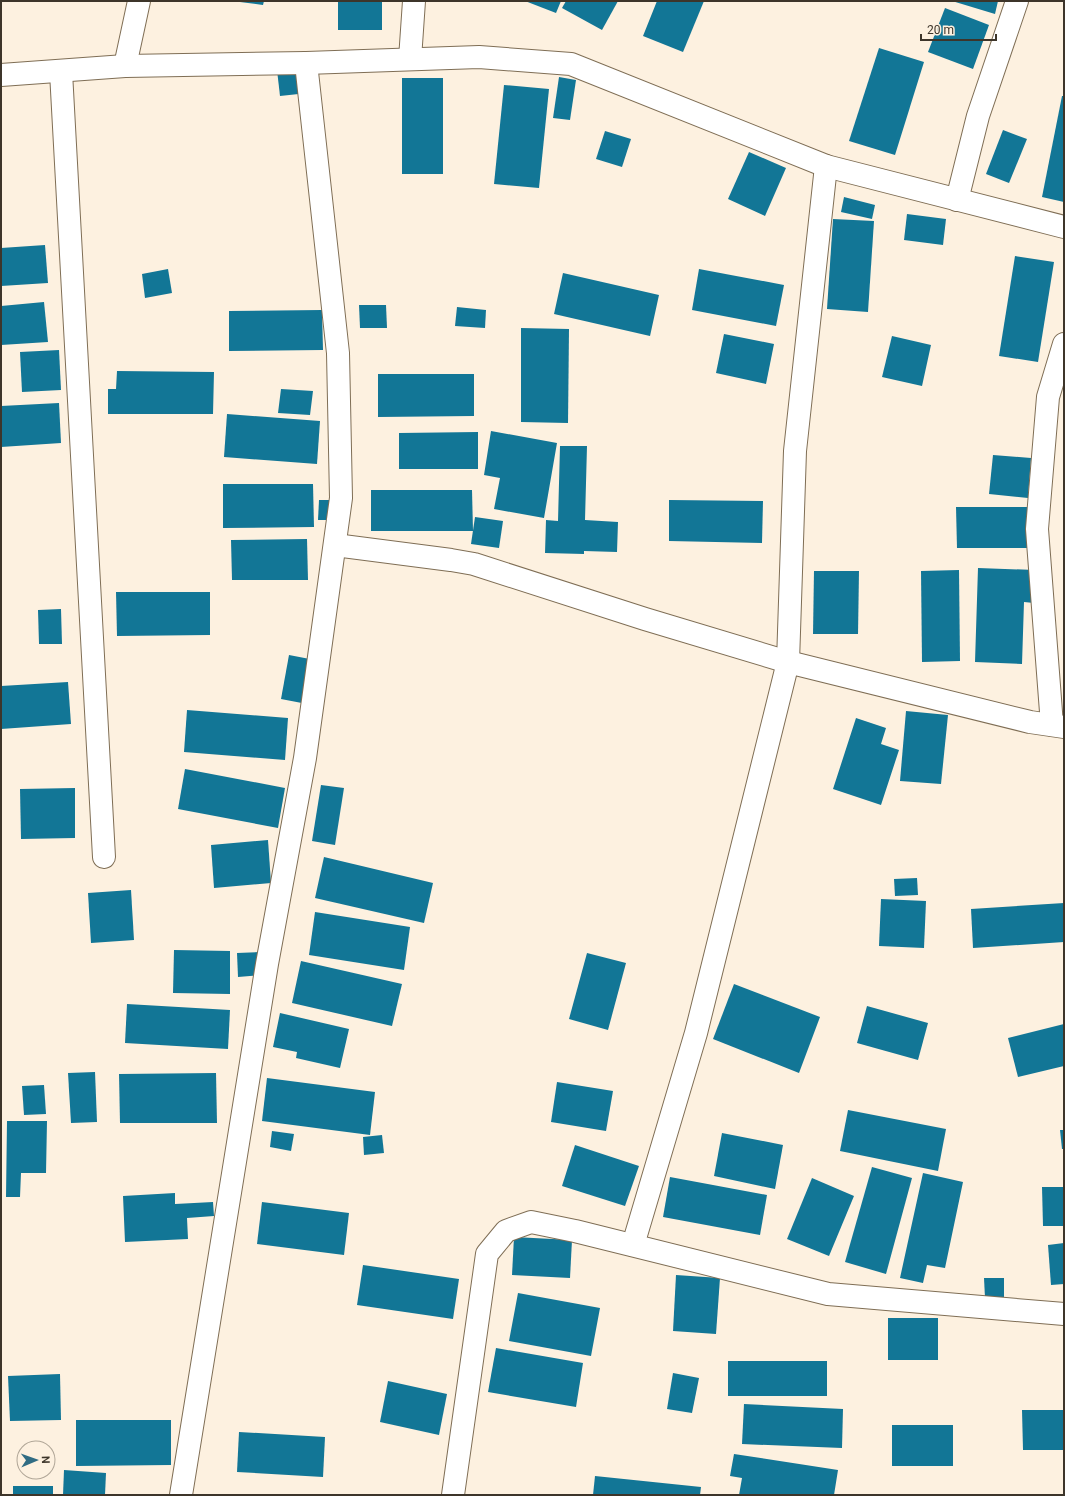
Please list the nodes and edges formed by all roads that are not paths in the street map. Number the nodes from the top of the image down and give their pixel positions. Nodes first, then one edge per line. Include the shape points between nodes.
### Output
1 (139, 1) edge
2 (414, 1) edge
3 (1016, 1) edge
4 (410, 59) junction
5 (306, 63) junction
6 (125, 66) junction
7 (61, 72) junction
8 (1, 75) edge
9 (826, 166) junction
10 (956, 200) junction
11 (1064, 227) edge
12 (1064, 344) edge
13 (334, 545) junction
14 (788, 662) junction
15 (1058, 726) edge
16 (104, 857) dead end
17 (633, 1245) junction
18 (1064, 1314) edge
19 (182, 1495) edge
20 (453, 1495) edge

1 - 6 street
2 - 4 street
3 - 10 street via 978,116
4 - 5 street
4 - 9 street via 479,57 571,64
5 - 6 street
5 - 13 street via 338,353 341,498
6 - 7 street
7 - 8 street
7 - 16 street
9 - 10 street
9 - 14 street via 795,451
10 - 11 street
12 - 15 street via 1048,397 1037,528
13 - 14 street via 474,564 637,617
13 - 19 street via 305,758 267,964
14 - 15 street via 1030,722
14 - 17 street via 696,1033
17 - 18 street via 828,1294
17 - 20 street via 531,1222 506,1231 487,1254

